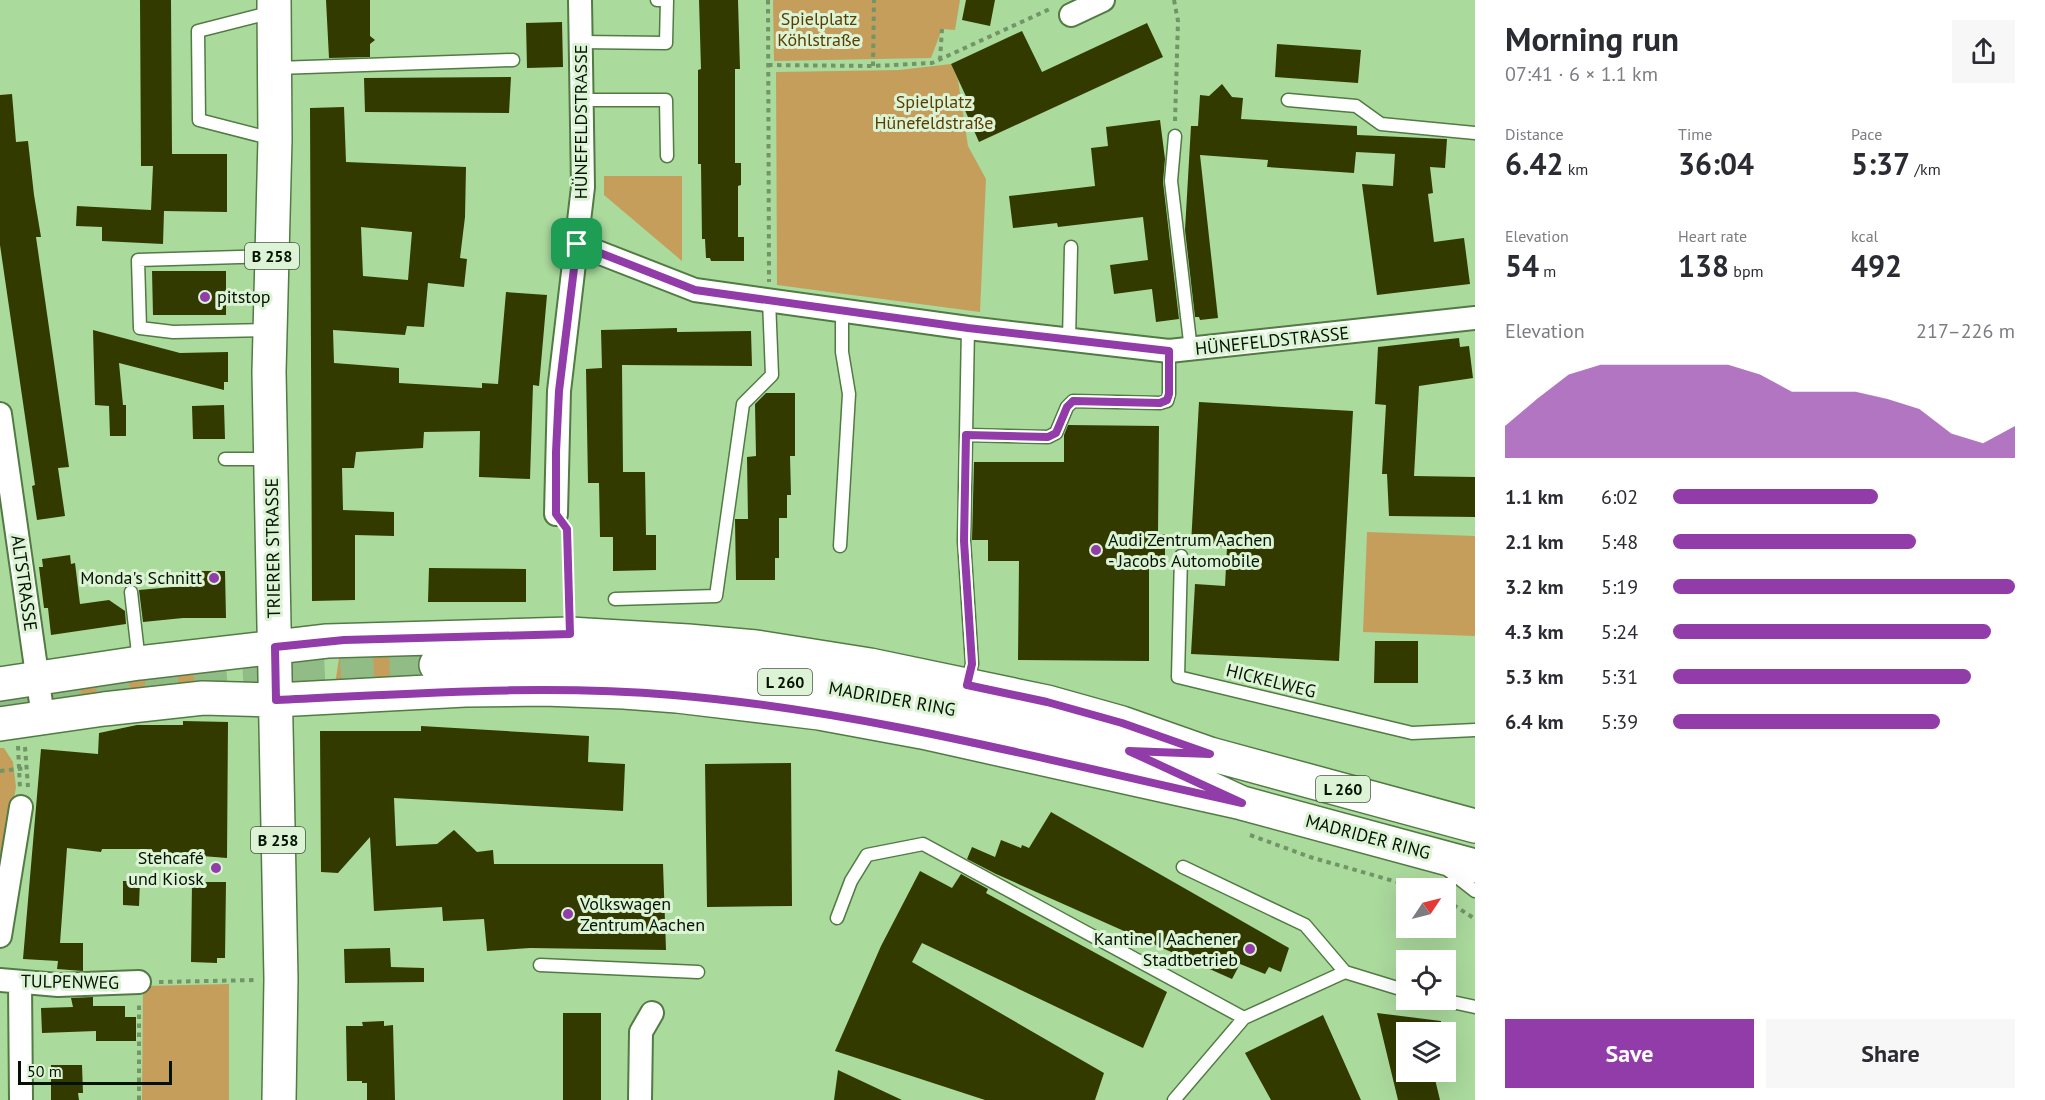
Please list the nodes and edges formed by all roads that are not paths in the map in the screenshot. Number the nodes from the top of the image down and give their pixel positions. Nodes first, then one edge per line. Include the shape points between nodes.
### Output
1 (580, 0) edge
2 (657, 0) edge
3 (1102, 0) edge
4 (274, 6) edge
5 (1071, 15) road end
6 (581, 42) junction
7 (513, 60) dead end
8 (276, 68) junction
9 (582, 100) junction
10 (1288, 100) dead end
11 (1475, 133) edge
12 (1175, 136) road end
13 (275, 139) junction
14 (667, 156) dead end
15 (577, 244) junction
16 (1071, 247) dead end
17 (272, 256) junction
18 (769, 300) junction
19 (842, 311) junction
20 (1475, 318) edge
21 (968, 328) junction
22 (270, 330) junction
23 (1069, 341) junction
24 (1180, 351) junction
25 (0, 414) edge
26 (966, 435) junction
27 (225, 459) dead end
28 (271, 459) junction
29 (556, 514) road end
30 (840, 546) dead end
31 (1180, 556) dead end
32 (131, 592) dead end
33 (615, 599) dead end
34 (275, 647) junction
35 (139, 663) junction
36 (436, 665) tunnel mouth
37 (37, 679) junction
38 (0, 684) edge
39 (967, 685) junction
40 (276, 700) junction
41 (43, 717) junction
42 (1475, 730) edge
43 (10, 733) edge
44 (1129, 751) junction
45 (1210, 754) junction
46 (1242, 803) junction
47 (21, 807) road end
48 (1475, 826) edge
49 (1426, 853) junction
50 (1475, 866) edge
51 (1184, 867) dead end
52 (1475, 891) edge
53 (837, 918) dead end
54 (0, 936) edge
55 (540, 965) dead end
56 (698, 972) dead end
57 (1345, 972) junction
58 (10, 981) edge
59 (139, 982) road end
60 (1396, 988) edge
61 (1456, 1003) edge
62 (1475, 1007) edge
63 (652, 1013) dead end
64 (1244, 1018) junction
65 (21, 1100) edge
66 (279, 1100) edge
67 (640, 1100) edge
68 (1174, 1100) edge

1 - 6 street, HÜNEFELDSTRASSE
2 - 6 lane via 667,0 666,43
3 - 5 street
4 - 8 main road, TRIERER STRASSE / B 258
4 - 13 lane, TRIERER STRASSE via 198,31 199,120
6 - 9 street, HÜNEFELDSTRASSE
7 - 8 lane
8 - 13 main road, TRIERER STRASSE / B 258
9 - 14 lane via 666,100
9 - 15 street, HÜNEFELDSTRASSE via 583,187
10 - 11 lane via 1356,106 1381,124
12 - 24 lane via 1171,181
13 - 17 main road, TRIERER STRASSE / B 258
15 - 18 street, HÜNEFELDSTRASSE via 695,290
15 - 29 street, HÜNEFELDSTRASSE via 559,391
16 - 23 lane
17 - 22 main road, TRIERER STRASSE / B 258
17 - 22 lane via 138,260 140,328 173,332
18 - 19 street, HÜNEFELDSTRASSE
18 - 33 lane via 772,375 743,404 716,596
19 - 21 street, HÜNEFELDSTRASSE
19 - 30 lane via 843,365 849,394
20 - 24 street, HÜNEFELDSTRASSE
21 - 23 street, HÜNEFELDSTRASSE
21 - 26 lane
22 - 28 main road, TRIERER STRASSE / B 258
23 - 24 street, HÜNEFELDSTRASSE
24 - 26 lane via 1167,400 1160,403 1073,401 1056,433 1048,437
25 - 37 street, ALTSTRASSE
26 - 39 lane via 964,541 972,664
27 - 28 lane
28 - 34 main road, TRIERER STRASSE / B 258
31 - 42 lane, HICKELWEG via 1178,677 1412,733
32 - 35 lane
34 - 35 main road
34 - 39 main road via 344,640 570,634 756,647
34 - 40 main road, TRIERER STRASSE / B 258
35 - 37 main road
36 - 44 main road, MADRIDER RING / L 260 via 597,665 813,685 960,711
37 - 38 main road
37 - 41 street, ALTSTRASSE
39 - 45 main road via 1079,711
40 - 41 main road via 203,698
40 - 46 main road via 544,689 676,696 819,713 922,732
40 - 66 main road, TRIERER STRASSE / B 258
41 - 43 main road
44 - 45 main road, MADRIDER RING / L 260
44 - 46 main road, MADRIDER RING / L 260
45 - 48 main road, MADRIDER RING / L 260
46 - 49 main road, MADRIDER RING / L 260
47 - 54 street
49 - 50 main road, MADRIDER RING / L 260
49 - 52 lane
51 - 57 lane via 1305,925
53 - 64 lane via 851,881 867,855 923,844
55 - 56 lane
57 - 60 lane
57 - 64 lane
58 - 59 street, TULPENWEG via 58,985
58 - 65 street
61 - 62 lane
63 - 67 street via 641,1032
64 - 68 lane

